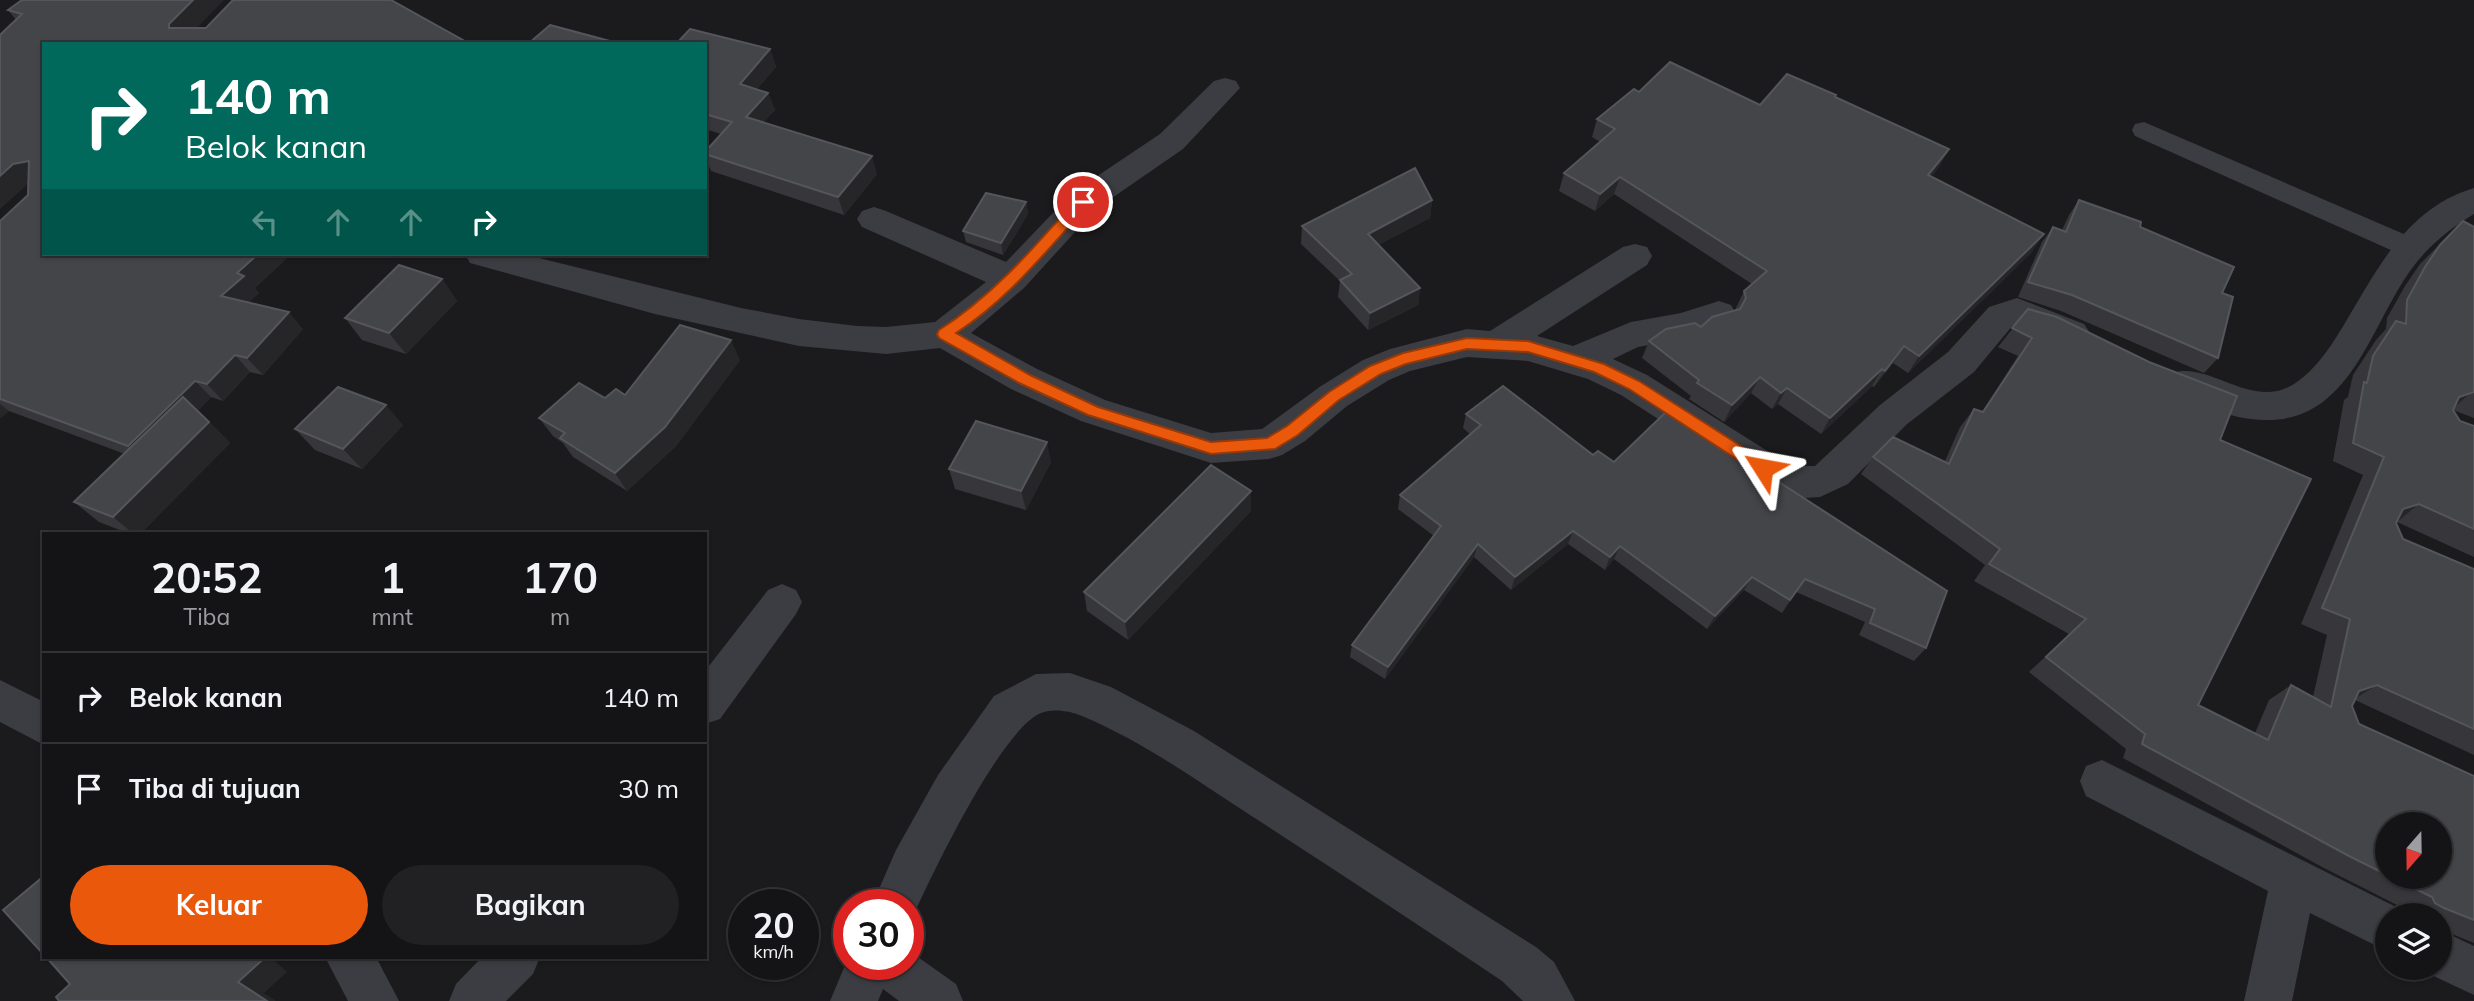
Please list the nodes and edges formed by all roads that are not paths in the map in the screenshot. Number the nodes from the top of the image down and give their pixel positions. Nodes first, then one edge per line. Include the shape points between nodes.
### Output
1 (1225, 88) dead end
2 (2144, 130) dead end
3 (2474, 200) edge
4 (874, 219) dead end
5 (2411, 248) junction
6 (489, 256) edge
7 (1635, 256) dead end
8 (1012, 279) junction
9 (1719, 314) edge
10 (944, 334) junction
11 (1499, 343) junction
12 (2098, 344) edge
13 (1577, 360) junction
14 (2159, 372) edge
15 (782, 603) dead end
16 (0, 699) edge
17 (707, 702) edge
18 (42, 724) edge
19 (2102, 781) dead end
20 (2293, 881) junction
21 (902, 889) edge
22 (2375, 922) edge
23 (351, 959) edge
24 (514, 959) edge
25 (2452, 960) edge
26 (2474, 971) edge
27 (863, 980) edge
28 (910, 980) edge
29 (381, 999) edge
30 (473, 1001) edge
31 (854, 1001) edge
32 (939, 1001) edge
33 (1551, 1001) edge
34 (2268, 1001) edge

1 - 8 street via 1165,146 1083,202
2 - 5 lane
3 - 5 street via 2443,219
4 - 8 street
5 - 14 street via 2328,376 2288,403 2258,405 2219,397
6 - 10 street via 620,294 753,324 851,340
7 - 11 street
8 - 10 street via 975,314
9 - 13 street via 1631,335
10 - 11 street via 1094,411 1211,448 1269,444 1334,396 1403,359 1467,343
11 - 13 street
12 - 13 street via 2038,318 2010,312 2001,316 1961,362 1893,415 1835,473 1821,481 1805,482 1763,468 1634,385
15 - 17 street
16 - 18 street
19 - 20 street
20 - 22 street
20 - 34 street
21 - 33 street via 954,790 1009,710 1036,693 1070,692 1178,745 1388,878 1519,964 1537,979
23 - 29 street
24 - 30 street
25 - 26 street
27 - 31 street
28 - 32 street

